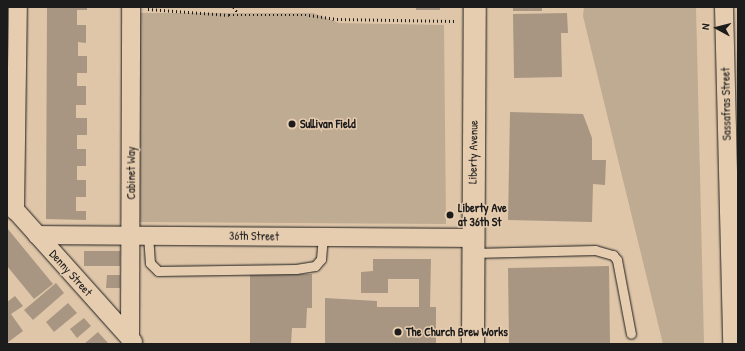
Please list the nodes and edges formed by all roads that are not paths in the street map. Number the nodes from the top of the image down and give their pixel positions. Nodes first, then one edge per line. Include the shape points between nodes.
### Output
1 (18, 7) edge
2 (475, 7) edge
3 (724, 7) edge
4 (136, 8) edge
5 (11, 206) edge
6 (139, 235) junction
7 (37, 236) junction
8 (323, 236) junction
9 (472, 245) junction
10 (631, 334) dead end
11 (132, 341) edge
12 (473, 344) edge
13 (732, 344) edge

1 - 5 street
2 - 9 main road, Liberty Avenue
3 - 13 street, Sassafras Street
4 - 6 street, Cabinet Way
5 - 7 street, Denny Street
6 - 7 street, 36th Street
6 - 8 street, 36th Street
6 - 8 lane via 150,263 158,271 296,269 315,266 321,259
6 - 11 street, Cabinet Way
7 - 11 street, Denny Street
8 - 9 street, 36th Street
9 - 10 lane via 595,250 613,254 617,260
9 - 12 main road, Liberty Avenue

